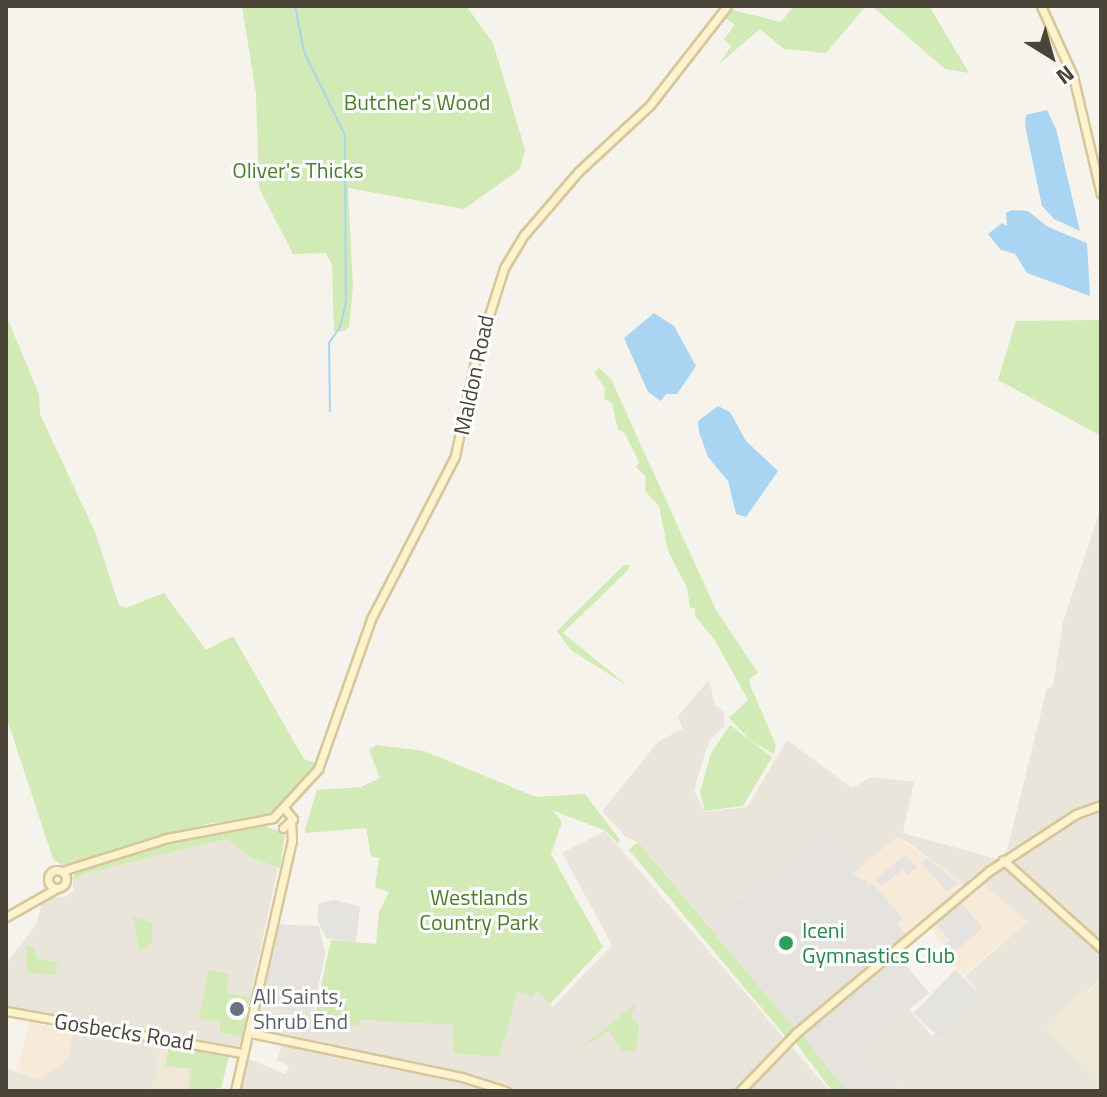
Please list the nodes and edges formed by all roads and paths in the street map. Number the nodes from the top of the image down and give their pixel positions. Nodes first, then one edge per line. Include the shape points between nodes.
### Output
1 (727, 6) edge
2 (1041, 6) edge
3 (1101, 194) edge
4 (1101, 805) edge
5 (287, 809) junction
6 (274, 821) junction
7 (287, 826) junction
8 (1003, 860) junction
9 (64, 875) junction
10 (49, 881) junction
11 (57, 888) junction
12 (41, 894) junction
13 (6, 917) edge
14 (1101, 948) edge
15 (6, 1011) edge
16 (251, 1033) junction
17 (241, 1053) junction
18 (235, 1091) edge
19 (506, 1091) edge
20 (740, 1091) edge

1 - 5 street, Maldon Road via 650,105 578,172 524,235 504,268 478,346 455,456 371,619 318,769
2 - 3 street via 1073,76
4 - 8 street via 1076,814
5 - 6 street, Maldon Road
5 - 7 street
6 - 7 street
6 - 9 street via 146,843
7 - 16 street via 290,846 259,967
8 - 14 street
8 - 20 street via 796,1033
9 - 10 street via 53,871
9 - 11 street
10 - 11 street
10 - 12 street
11 - 12 street
12 - 13 street
15 - 17 street, Gosbecks Road
16 - 17 street
16 - 19 street
17 - 18 street

